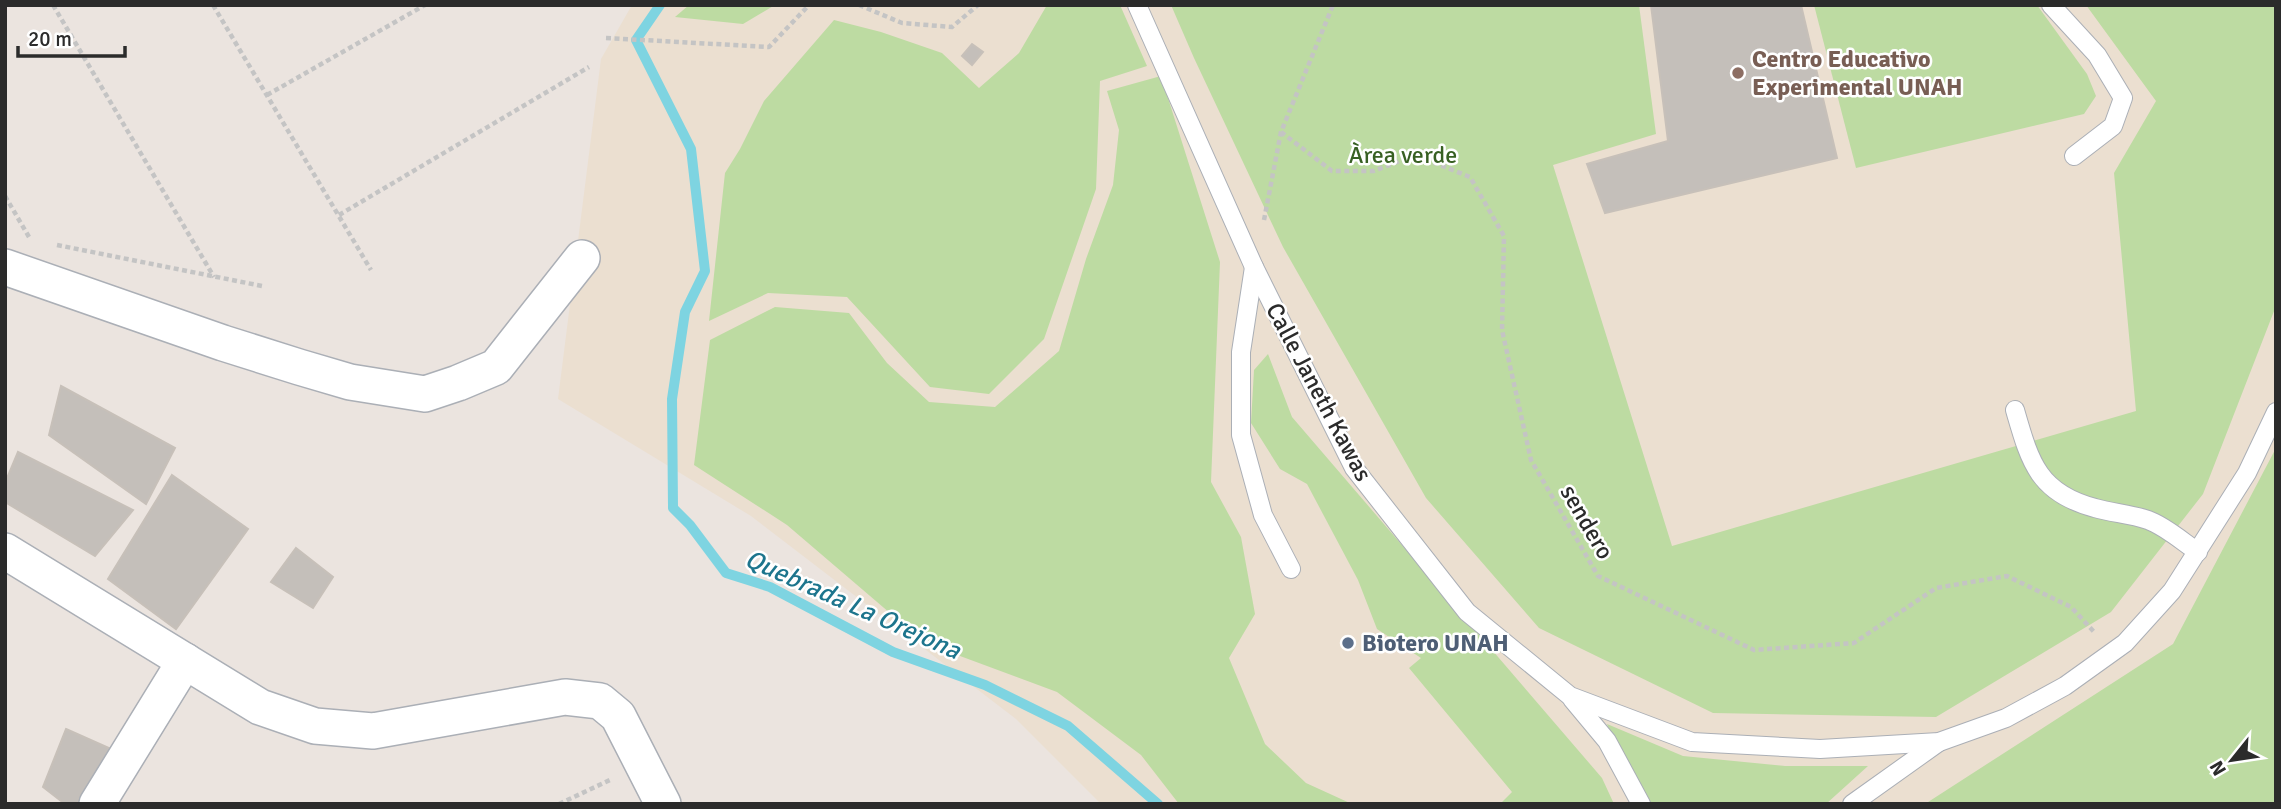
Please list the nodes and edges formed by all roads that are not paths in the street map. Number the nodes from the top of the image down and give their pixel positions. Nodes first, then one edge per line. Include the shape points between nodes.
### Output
1 (1138, 5) edge
2 (2052, 5) edge
3 (2074, 156) dead end
4 (582, 258) dead end
5 (5, 267) edge
6 (1254, 267) junction
7 (2015, 410) dead end
8 (2276, 412) edge
9 (5, 551) edge
10 (2198, 552) junction
11 (1291, 569) dead end
12 (185, 661) junction
13 (1570, 696) junction
14 (1939, 742) junction
15 (97, 804) edge
16 (663, 804) edge
17 (1642, 804) edge
18 (1852, 804) edge

1 - 6 lane, Calle Janeth Kawas
2 - 3 lane via 2097,55 2123,99 2113,127
4 - 5 street via 496,367 425,394 350,382 299,367
6 - 11 lane via 1241,352 1241,435 1263,515
6 - 13 lane, Calle Janeth Kawas via 1354,468 1466,612
7 - 10 lane via 2028,456 2041,478 2065,498 2149,520
8 - 10 lane, Calle Janeth Kawas via 2247,473
9 - 12 street
10 - 14 lane, Calle Janeth Kawas via 2172,591 2125,643 2065,686 2006,718
12 - 15 street
12 - 16 street via 260,707 315,726 373,731 565,696 600,701 618,716
13 - 14 lane, Calle Janeth Kawas via 1692,743 1820,749
13 - 17 lane via 1607,741
14 - 18 lane

